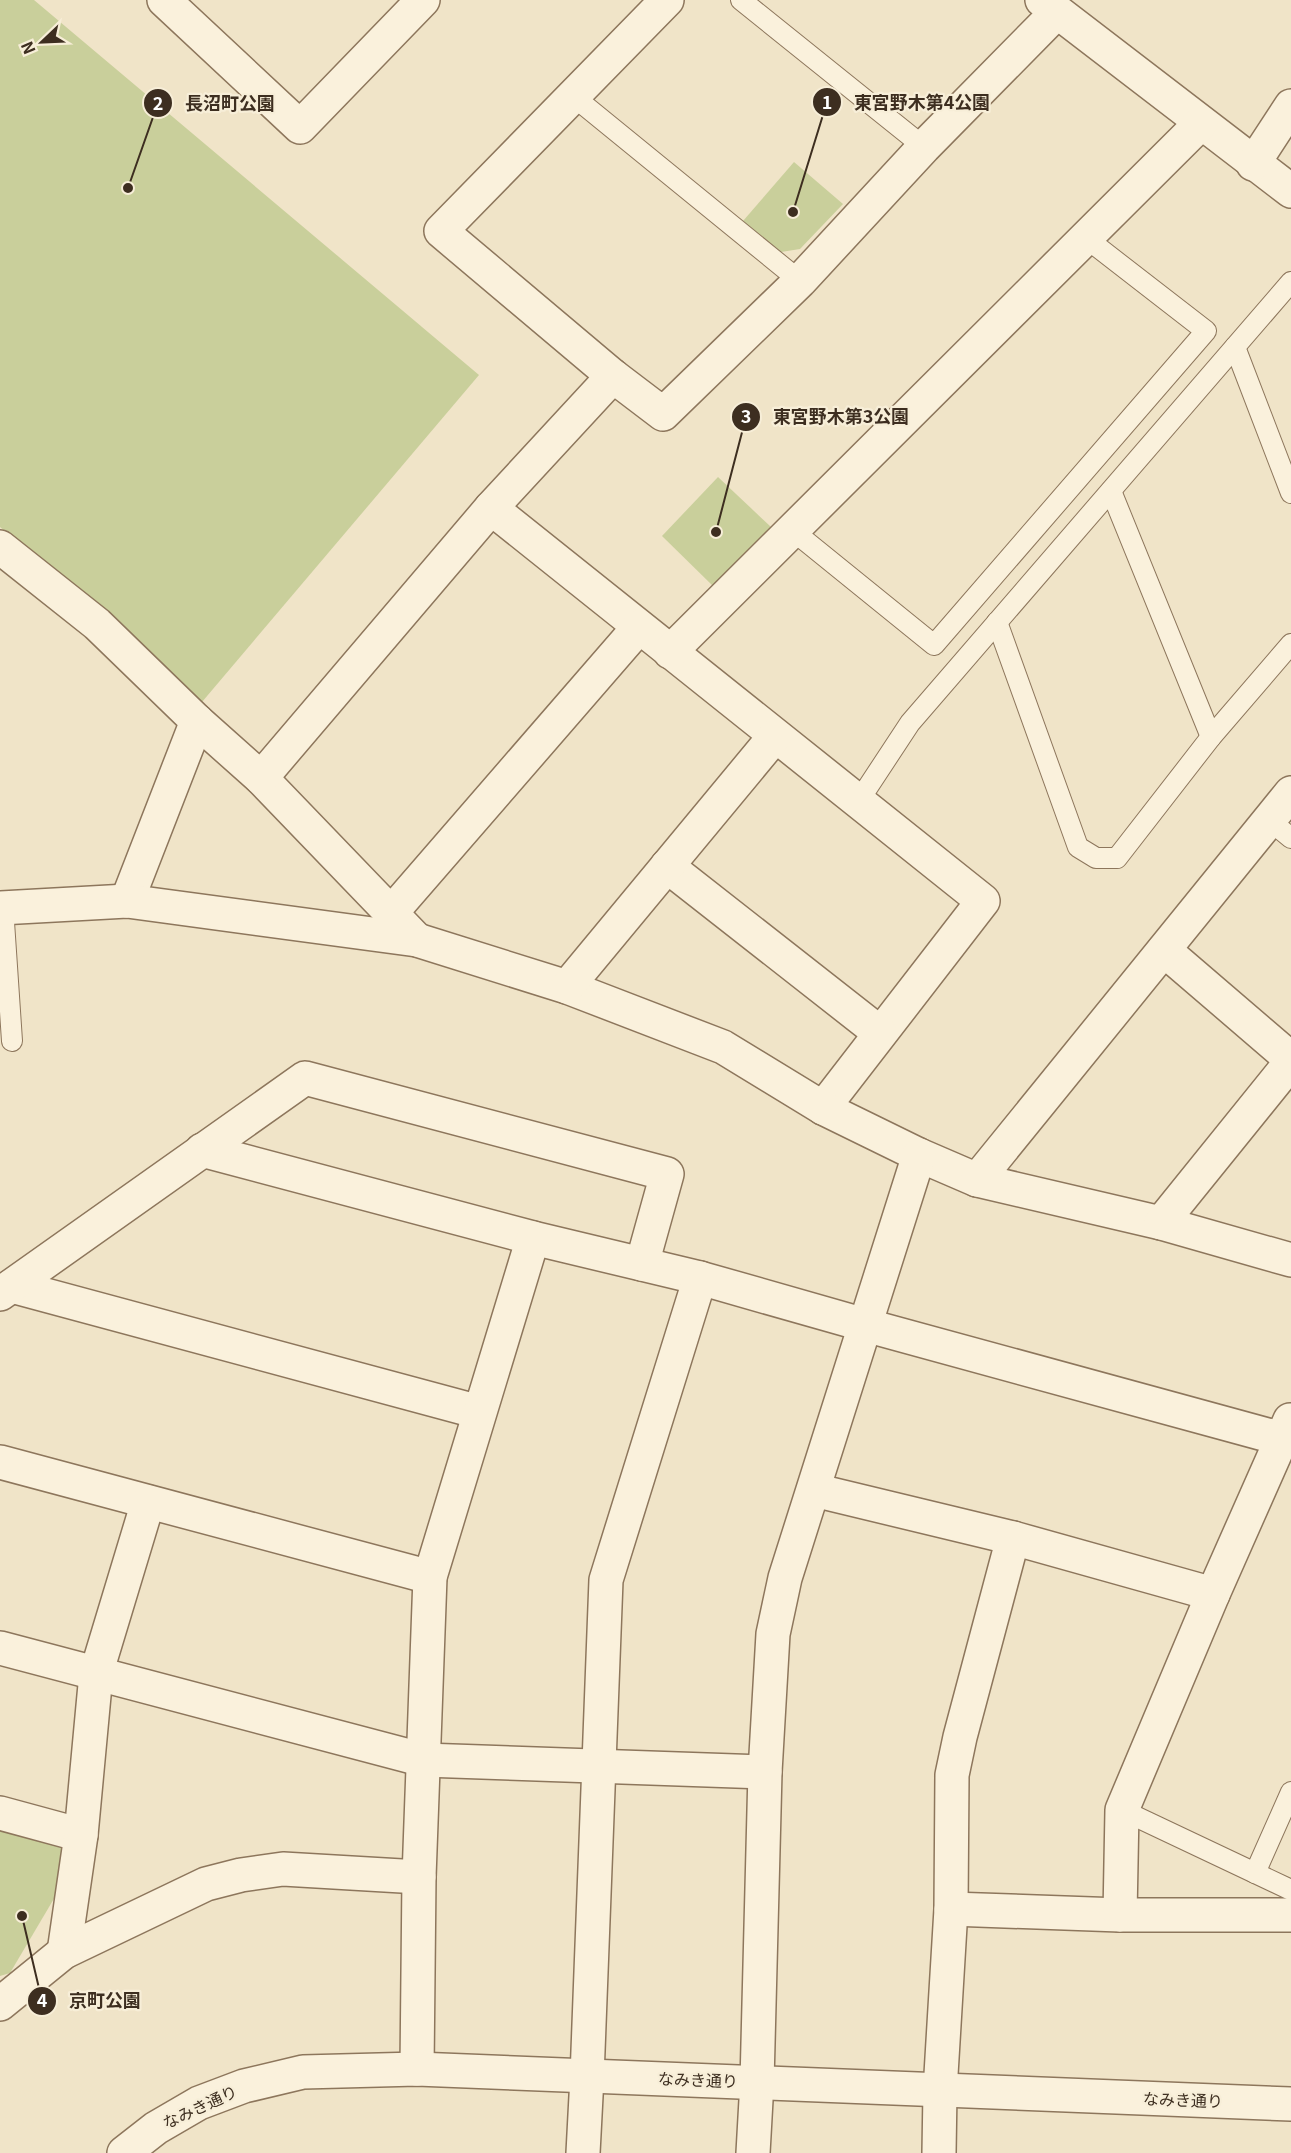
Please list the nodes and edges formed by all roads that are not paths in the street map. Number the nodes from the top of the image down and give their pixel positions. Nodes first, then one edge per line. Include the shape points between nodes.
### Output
1 (423, 0) edge
2 (667, 0) edge
3 (741, 0) edge
4 (180, 5) edge
5 (1050, 6) edge
6 (573, 96) junction
7 (1291, 106) edge
8 (1201, 123) junction
9 (924, 147) junction
10 (1254, 164) junction
11 (1291, 191) edge
12 (1086, 238) junction
13 (800, 281) junction
14 (1291, 282) edge
15 (1235, 347) junction
16 (613, 375) junction
17 (1111, 491) junction
18 (1291, 493) edge
19 (491, 508) junction
20 (792, 530) junction
21 (0, 547) edge
22 (997, 622) junction
23 (639, 627) junction
24 (1291, 644) edge
25 (670, 652) junction
26 (197, 721) junction
27 (775, 736) junction
28 (1211, 737) junction
29 (261, 778) junction
30 (1291, 793) edge
31 (858, 802) junction
32 (1280, 829) edge
33 (667, 866) junction
34 (127, 901) junction
35 (1, 908) edge
36 (391, 913) junction
37 (417, 940) junction
38 (1164, 950) junction
39 (567, 987) junction
40 (880, 1034) junction
41 (12, 1041) dead end
42 (1291, 1061) edge
43 (823, 1108) junction
44 (202, 1150) junction
45 (919, 1155) junction
46 (977, 1180) junction
47 (1161, 1223) junction
48 (533, 1238) junction
49 (1291, 1260) edge
50 (642, 1264) junction
51 (700, 1278) junction
52 (6, 1290) edge
53 (865, 1326) junction
54 (479, 1412) junction
55 (1287, 1428) edge
56 (0, 1462) edge
57 (814, 1490) junction
58 (148, 1502) junction
59 (1013, 1538) junction
60 (430, 1577) junction
61 (1213, 1594) junction
62 (0, 1648) edge
63 (96, 1674) junction
64 (424, 1760) junction
65 (598, 1766) junction
66 (765, 1772) junction
67 (1291, 1792) edge
68 (1122, 1810) junction
69 (0, 1813) edge
70 (81, 1835) junction
71 (1255, 1873) junction
72 (419, 1877) junction
73 (1291, 1890) edge
74 (951, 1910) junction
75 (1120, 1915) junction
76 (1291, 1915) edge
77 (64, 1952) junction
78 (0, 2004) edge
79 (417, 2069) junction
80 (587, 2077) junction
81 (757, 2082) junction
82 (940, 2091) junction
83 (1291, 2104) edge
84 (124, 2153) edge
85 (583, 2153) edge
86 (753, 2153) edge
87 (939, 2153) edge

1 - 4 street via 300,127
2 - 6 street
3 - 9 lane
5 - 8 street
5 - 9 street
6 - 13 lane
6 - 16 street via 441,231
7 - 10 street
8 - 10 street
8 - 12 street
9 - 13 street
10 - 11 street
12 - 20 street
12 - 20 lane via 1206,331 934,645
13 - 16 street via 663,414
14 - 15 lane
15 - 17 lane
15 - 18 lane
16 - 19 street
17 - 22 lane
17 - 28 lane
19 - 23 street
19 - 29 street
20 - 25 street
21 - 26 street via 97,624
22 - 28 lane via 1078,847 1096,858 1117,858
22 - 31 lane via 910,723
23 - 25 street
23 - 36 street
24 - 28 lane
25 - 27 street
26 - 29 street
26 - 34 street
27 - 31 street
27 - 33 street
29 - 36 street
30 - 32 street
31 - 40 street via 983,901
32 - 38 street
33 - 39 street
33 - 40 street
34 - 35 street
34 - 37 street
35 - 41 lane
36 - 37 street
37 - 39 street
38 - 42 street
38 - 46 street
39 - 43 street via 723,1047
40 - 43 street
42 - 47 street
43 - 45 street
44 - 48 street
44 - 50 street via 305,1078 667,1174
44 - 52 street
45 - 46 street
45 - 53 street
46 - 47 street
47 - 49 street
48 - 50 street
48 - 54 street
50 - 51 street
51 - 53 street
51 - 65 street via 606,1580
52 - 54 street
53 - 55 street
53 - 57 street
54 - 60 street
55 - 61 street
56 - 58 street
57 - 59 street
57 - 66 street via 785,1578 773,1634
58 - 60 street
58 - 63 street
59 - 61 street
59 - 74 street via 952,1775
60 - 64 street
61 - 68 street
62 - 63 street
63 - 64 street
63 - 70 street
64 - 65 street
64 - 72 street
65 - 66 street
65 - 80 street
66 - 81 street
67 - 71 lane
68 - 71 lane
68 - 75 street
69 - 70 street
70 - 77 street
71 - 73 lane
72 - 77 street via 283,1869 241,1875 206,1884
72 - 79 street
74 - 75 street
74 - 82 street
75 - 76 street
77 - 78 street
79 - 80 street, なみき通り
79 - 84 street, なみき通り via 303,2072 244,2086 199,2103 156,2127
80 - 81 street, なみき通り
80 - 85 street
81 - 82 street, なみき通り
81 - 86 street
82 - 83 street, なみき通り
82 - 87 street

